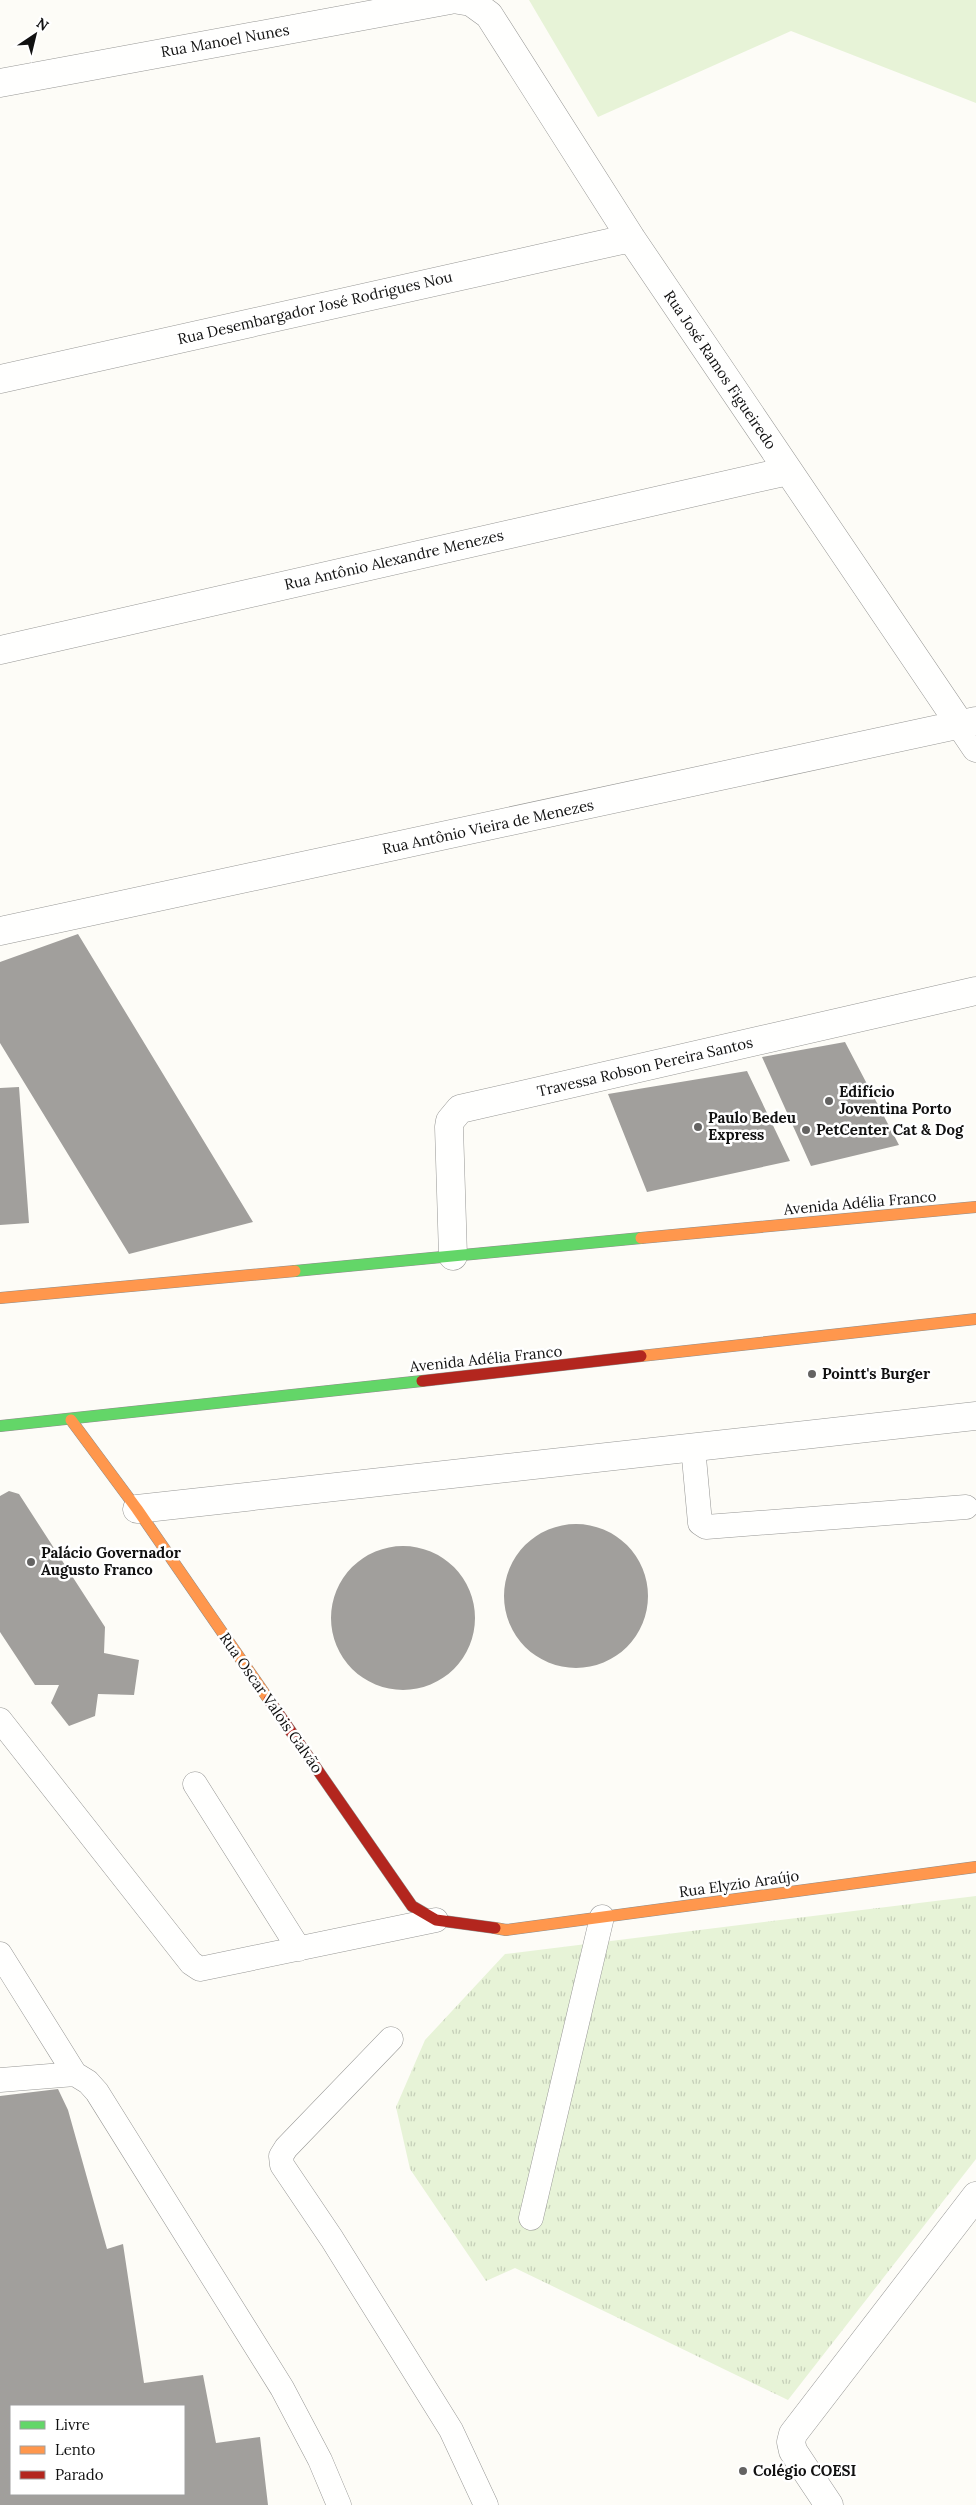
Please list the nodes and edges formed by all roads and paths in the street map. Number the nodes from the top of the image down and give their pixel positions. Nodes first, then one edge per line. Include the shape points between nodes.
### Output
1 (450, 0) edge
2 (460, 0) edge
3 (0, 83) edge
4 (631, 238) junction
5 (0, 379) edge
6 (788, 471) junction
7 (0, 650) edge
8 (968, 723) edge
9 (976, 748) edge
10 (0, 932) edge
11 (976, 991) edge
12 (976, 1207) edge
13 (452, 1256) junction
14 (0, 1298) edge
15 (976, 1319) edge
16 (976, 1416) edge
17 (71, 1420) junction
18 (0, 1426) edge
19 (693, 1447) junction
20 (966, 1507) dead end
21 (137, 1509) junction
22 (0, 1720) edge
23 (195, 1784) dead end
24 (976, 1867) edge
25 (602, 1917) junction
26 (436, 1920) junction
27 (506, 1930) joint
28 (298, 1949) junction
29 (0, 1954) edge
30 (391, 2039) dead end
31 (75, 2074) junction
32 (0, 2080) edge
33 (976, 2196) edge
34 (531, 2218) dead end
35 (339, 2505) edge
36 (486, 2505) edge
37 (829, 2505) edge

1 - 3 street, Rua Manoel Nunes
2 - 4 street, Rua José Ramos Figueiredo via 471,2 490,15
4 - 5 street, Rua Desembargador José Rodrigues Nou
4 - 6 street, Rua José Ramos Figueiredo
6 - 7 street, Rua Antônio Alexandre Menezes
6 - 8 street, Rua José Ramos Figueiredo
8 - 9 street, Rua José Ramos Figueiredo
8 - 10 street, Rua Antônio Vieira de Menezes
11 - 13 street, Travessa Robson Pereira Santos via 460,1109 449,1127
12 - 13 main road, Avenida Adélia Franco
13 - 14 main road, Avenida Adélia Franco
15 - 17 main road, Avenida Adélia Franco
16 - 19 street
17 - 18 main road, Avenida Adélia Franco
17 - 21 main road, Rua Oscar Valois Galvão
19 - 20 lane via 700,1523 706,1527
19 - 21 street
21 - 26 main road, Rua Oscar Valois Galvão via 412,1906
22 - 28 lane via 191,1963 200,1969
23 - 28 lane
24 - 25 main road, Rua Elyzio Araújo
25 - 27 main road, Rua Elyzio Araújo
25 - 34 lane
26 - 27 main road, Rua Oscar Valois Galvão
26 - 28 lane
29 - 31 lane
30 - 36 lane via 286,2148 281,2156 282,2165 451,2430
31 - 32 lane
31 - 35 lane via 96,2092 282,2388 320,2460
33 - 37 street via 793,2434 793,2451

